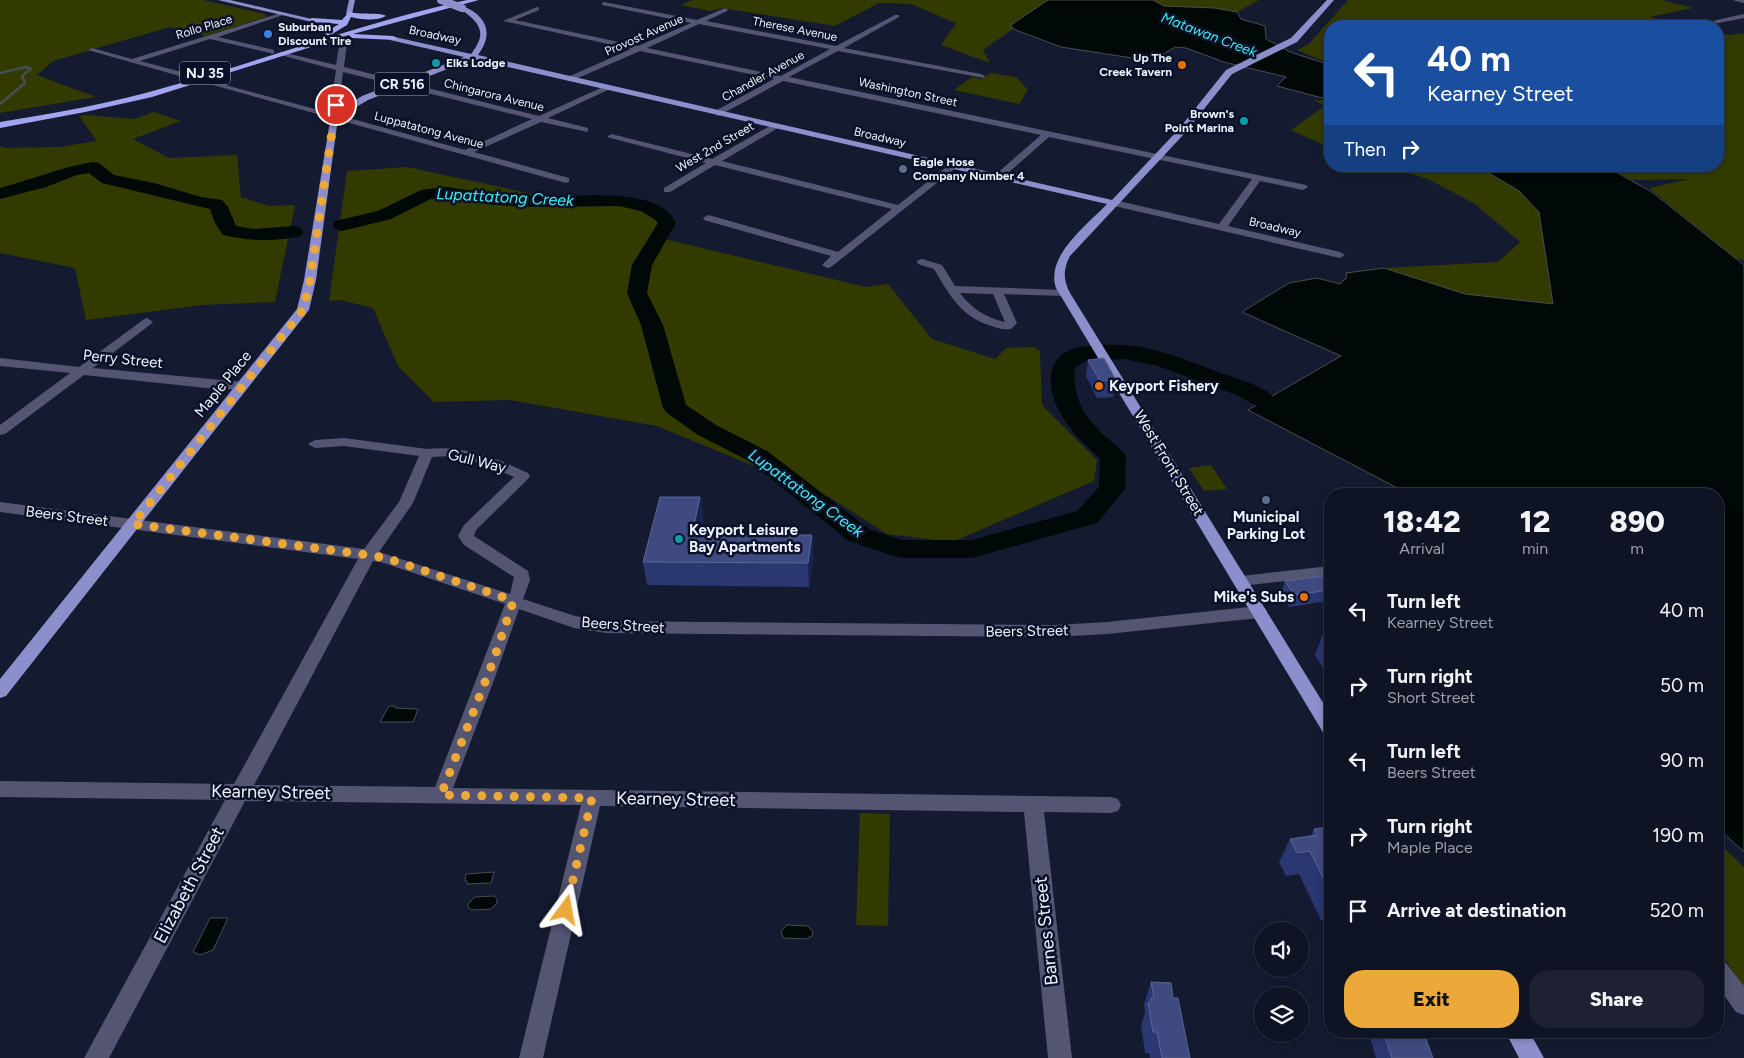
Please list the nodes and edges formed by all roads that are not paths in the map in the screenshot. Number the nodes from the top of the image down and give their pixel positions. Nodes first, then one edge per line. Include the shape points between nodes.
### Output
1 (221, 0) edge
2 (265, 0) edge
3 (352, 0) edge
4 (441, 0) edge
5 (457, 0) edge
6 (476, 0) edge
7 (1331, 0) edge
8 (1737, 0) edge
9 (1744, 1) edge
10 (257, 4) edge
11 (604, 4) dead end
12 (537, 8) dead end
13 (725, 10) dead end
14 (406, 11) junction
15 (283, 14) junction
16 (349, 14) junction
17 (897, 16) dead end
18 (1744, 16) edge
19 (312, 20) joint
20 (1724, 20) edge
21 (699, 22) junction
22 (344, 23) junction
23 (381, 23) junction
24 (331, 36) junction
25 (211, 37) junction
26 (393, 38) junction
27 (485, 39) junction
28 (343, 42) dead end
29 (434, 48) junction
30 (640, 49) junction
31 (837, 49) junction
32 (92, 50) dead end
33 (270, 52) junction
34 (281, 54) junction
35 (473, 56) junction
36 (132, 62) junction
37 (341, 69) junction
38 (981, 76) dead end
39 (782, 78) junction
40 (194, 79) junction
41 (571, 80) junction
42 (401, 84) junction
43 (608, 88) junction
44 (718, 113) junction
45 (334, 117) junction
46 (541, 119) junction
47 (0, 120) edge
48 (0, 125) edge
49 (775, 126) junction
50 (584, 130) dead end
51 (1047, 134) junction
52 (611, 137) dead end
53 (465, 153) junction
54 (1159, 157) junction
55 (714, 162) junction
56 (952, 166) junction
57 (998, 177) junction
58 (1258, 177) junction
59 (566, 180) dead end
60 (1303, 187) dead end
61 (667, 190) dead end
62 (1114, 203) junction
63 (899, 208) junction
64 (708, 218) dead end
65 (1221, 228) junction
66 (838, 255) junction
67 (1340, 255) dead end
68 (922, 262) dead end
69 (826, 264) dead end
70 (950, 289) junction
71 (997, 291) junction
72 (1064, 294) junction
73 (147, 322) dead end
74 (0, 362) edge
75 (82, 371) junction
76 (243, 386) junction
77 (0, 432) edge
78 (315, 444) dead end
79 (427, 453) junction
80 (0, 507) edge
81 (133, 524) junction
82 (368, 555) junction
83 (1324, 572) edge
84 (1241, 581) junction
85 (513, 602) junction
86 (1259, 612) junction
87 (0, 691) edge
88 (1324, 719) edge
89 (0, 790) edge
90 (239, 792) junction
91 (441, 795) junction
92 (592, 798) junction
93 (1032, 804) junction
94 (1111, 805) dead end
95 (1724, 978) edge
96 (1744, 1004) edge
97 (1520, 1038) edge
98 (96, 1058) edge
99 (531, 1058) edge
100 (1060, 1058) edge
101 (1532, 1058) edge

1 - 10 main road
2 - 10 main road
3 - 16 main road
4 - 27 main road, Broadway, bridge via 462,8 481,24
5 - 14 highway, NJ 35
6 - 23 highway, NJ 35
7 - 54 main road, West Front Street via 1294,40 1233,69
8 - 9 street
10 - 15 main road
11 - 21 street, Therese Avenue
12 - 30 street, Washington Street via 507,21
13 - 21 street, Provost Avenue
14 - 16 highway via 373,18
14 - 24 highway, NJ 35
15 - 19 main road
15 - 25 street, Rollo Place
16 - 22 highway
17 - 31 street, Chandler Avenue
18 - 20 street
19 - 22 highway
21 - 30 street, Provost Avenue
21 - 31 street, Therese Avenue
22 - 24 highway
23 - 24 highway, NJ 35
23 - 26 highway via 375,30
24 - 26 highway
24 - 33 highway, NJ 35
24 - 34 highway, NJ 35
25 - 33 street
25 - 36 street, Rollo Place
26 - 29 main road, Broadway
27 - 29 main road via 463,47
27 - 35 main road, Broadway
28 - 37 street, Maple Place
29 - 35 main road, Broadway
30 - 39 street, Washington Street
30 - 41 street, Provost Avenue
31 - 38 street, Therese Avenue
31 - 39 street, Chandler Avenue
32 - 36 street, Luppatatong Avenue
33 - 40 highway, NJ 35
34 - 37 street, Chingarora Avenue
34 - 40 highway, NJ 35
35 - 41 main road, Broadway
35 - 42 main road, CR 516
36 - 40 street, Luppatatong Avenue
37 - 42 street, Chingarora Avenue
37 - 45 street, Maple Place
39 - 44 street, Chandler Avenue
39 - 51 street, Washington Street
40 - 45 street, Luppatatong Avenue
40 - 47 highway, NJ 35
40 - 48 highway, NJ 35 via 108,105
41 - 43 main road, Broadway
42 - 45 main road, CR 516 via 350,106
42 - 46 street, Chingarora Avenue
43 - 44 main road, Broadway
43 - 46 street
44 - 49 main road, Broadway
45 - 53 street, Luppatatong Avenue
45 - 76 main road, Maple Place via 303,310
46 - 50 street, Chingarora Avenue
46 - 53 street
49 - 55 street, West 2nd Street
49 - 56 main road, Broadway
51 - 54 street, Washington Street
51 - 57 street
52 - 55 street
53 - 59 street, Luppatatong Avenue
54 - 58 street, Washington Street
54 - 62 main road, West Front Street
55 - 61 street, West 2nd Street
55 - 63 street
56 - 57 main road, Broadway
56 - 63 street
57 - 62 main road, Broadway
58 - 60 street, Washington Street
58 - 65 street
62 - 65 street, Broadway
62 - 72 main road, West Front Street via 1061,261 1058,277
63 - 66 street
64 - 66 street
65 - 67 street, Broadway
66 - 69 street
68 - 70 street via 938,267
70 - 71 street
70 - 71 street via 974,315 1007,326 1011,323
71 - 72 street
72 - 84 main road, West Front Street
73 - 75 street
74 - 75 street, Perry Street
75 - 76 street, Perry Street
75 - 77 street
76 - 81 main road, Maple Place
78 - 79 street via 344,442
79 - 82 street, Gull Way via 406,503
79 - 85 street, Gull Way via 455,453 508,467 523,476 469,528 466,536 522,575 521,588
80 - 81 street, Beers Street
81 - 82 street, Beers Street
81 - 87 main road, Maple Place
82 - 85 street, Beers Street via 386,558
82 - 90 street, Elizabeth Street
83 - 84 street
84 - 86 main road, West Front Street
85 - 86 street, Beers Street via 574,622 615,627 1055,631
85 - 91 street
86 - 88 main road, West Front Street
89 - 90 street, Kearney Street
90 - 91 street, Kearney Street
90 - 98 street, Elizabeth Street
91 - 92 street, Kearney Street
92 - 93 street, Kearney Street
92 - 99 street
93 - 94 street, Kearney Street
93 - 100 street, Barnes Street
95 - 96 street
97 - 101 main road

